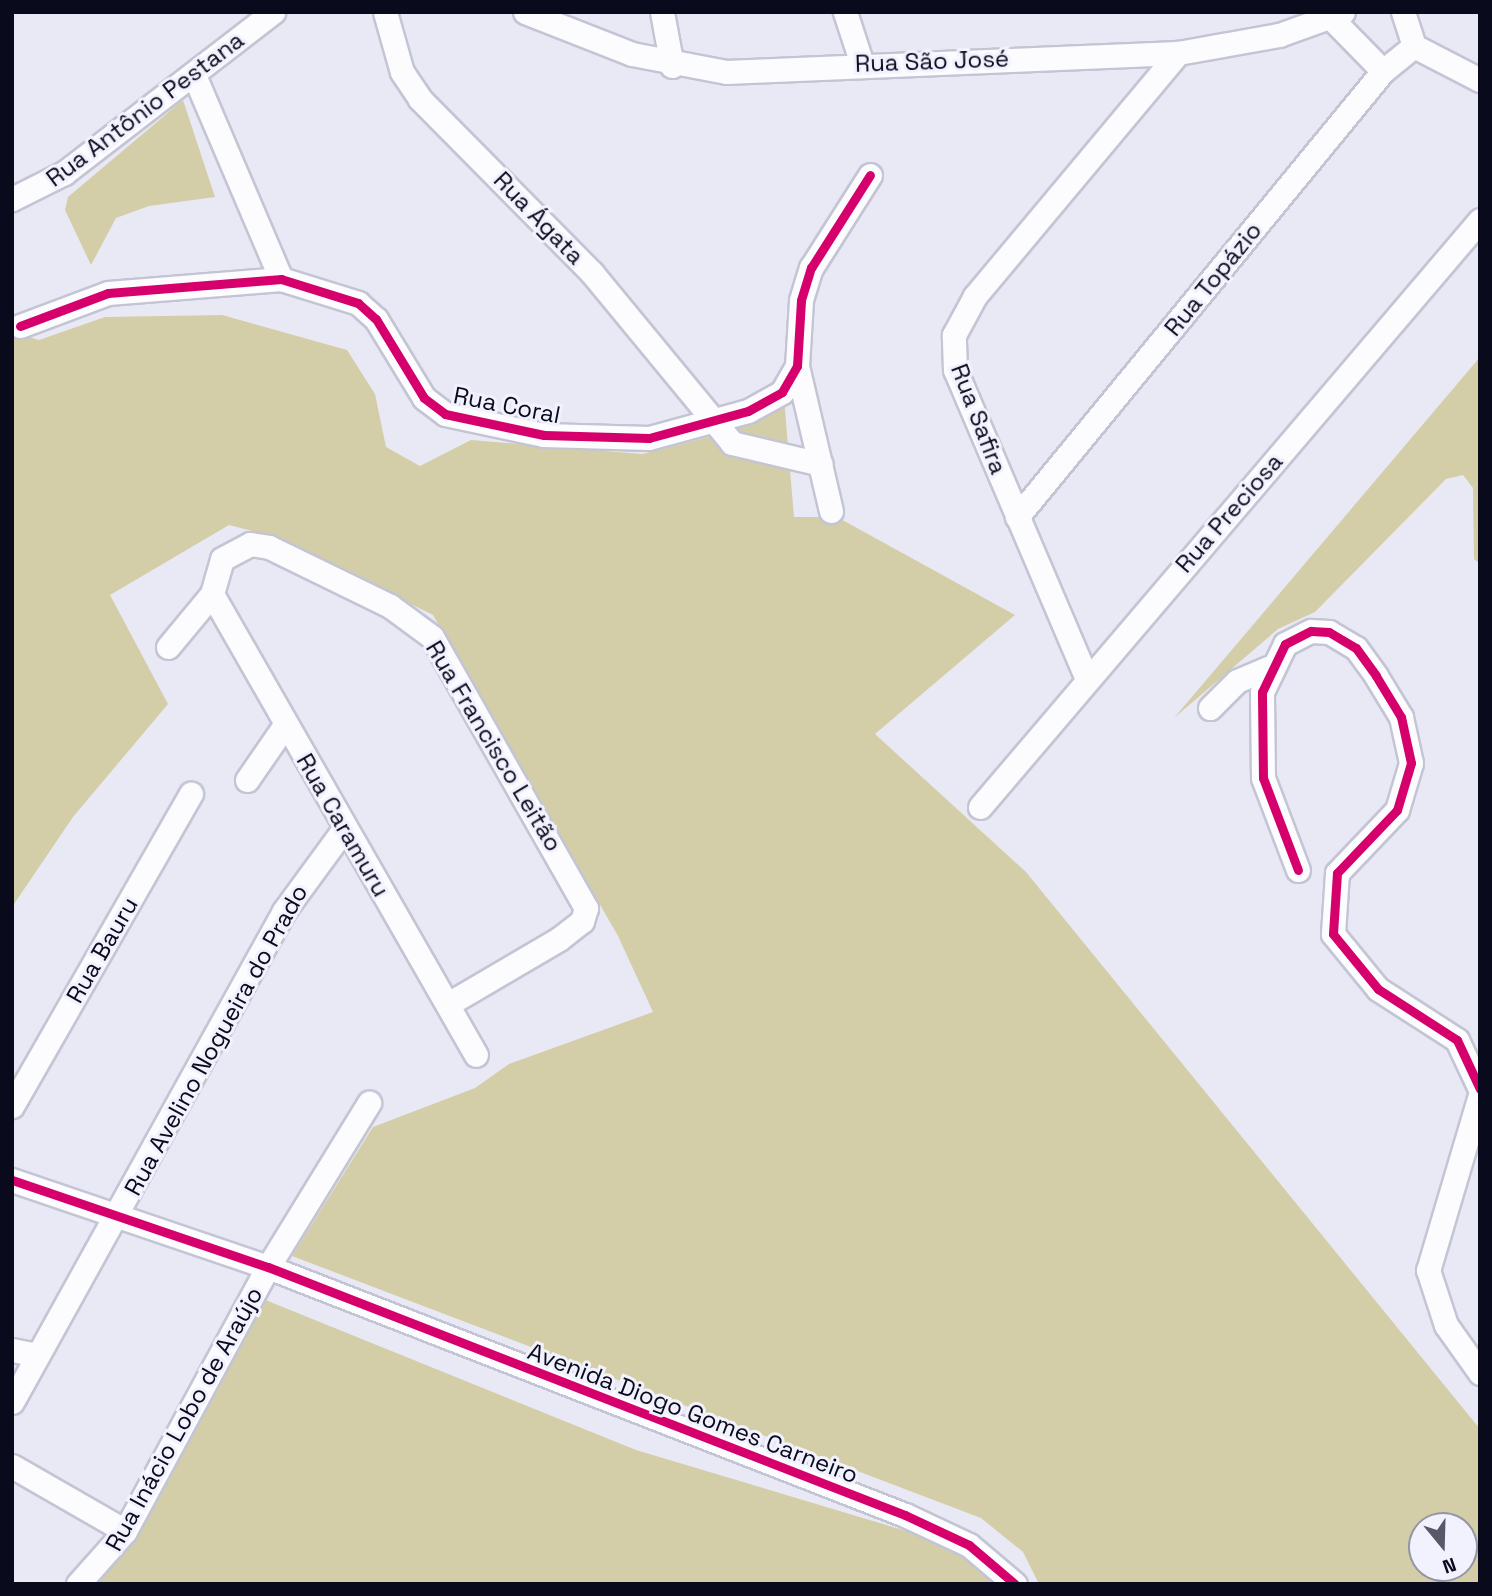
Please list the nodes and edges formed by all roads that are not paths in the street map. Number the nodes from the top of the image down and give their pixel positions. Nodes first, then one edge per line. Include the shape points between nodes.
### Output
1 (273, 12) edge
2 (385, 12) edge
3 (524, 12) edge
4 (662, 12) edge
5 (845, 12) edge
6 (1403, 12) edge
7 (1338, 16) edge
8 (1414, 46) junction
9 (1178, 53) junction
10 (862, 64) junction
11 (673, 66) junction
12 (1383, 71) junction
13 (194, 75) junction
14 (1480, 80) edge
15 (870, 175) dead end
16 (12, 199) edge
17 (1480, 220) edge
18 (281, 279) junction
19 (20, 326) dead end
20 (797, 366) junction
21 (712, 417) junction
22 (821, 464) junction
23 (831, 511) dead end
24 (1017, 517) junction
25 (212, 594) junction
26 (168, 648) dead end
27 (1268, 668) junction
28 (1087, 679) junction
29 (1210, 708) dead end
30 (285, 725) junction
31 (247, 780) dead end
32 (191, 793) dead end
33 (980, 807) dead end
34 (344, 829) junction
35 (1298, 870) dead end
36 (448, 1004) junction
37 (476, 1055) dead end
38 (1480, 1089) edge
39 (1480, 1095) edge
40 (369, 1103) dead end
41 (12, 1106) edge
42 (12, 1180) edge
43 (118, 1216) junction
44 (268, 1267) junction
45 (12, 1350) edge
46 (38, 1355) junction
47 (1480, 1373) edge
48 (12, 1402) edge
49 (12, 1466) edge
50 (125, 1531) junction
51 (78, 1584) edge
52 (1015, 1584) edge

1 - 13 street, Rua Antônio Pestana
2 - 21 street, Rua Ágata via 402,72 419,99 592,273
3 - 11 street, Rua São José
4 - 11 street
5 - 10 street
6 - 8 street
7 - 9 street, Rua São José
7 - 12 street
8 - 12 street, Rua Topázio
8 - 14 street
9 - 10 street, Rua São José
9 - 24 street, Rua Safira via 958,320 955,370
10 - 11 street, Rua São José via 726,72
12 - 24 street, Rua Topázio
13 - 16 street, Rua Antônio Pestana via 64,173
13 - 18 street
15 - 20 street via 811,268 801,300
17 - 28 street, Rua Preciosa
18 - 19 street, Rua Coral via 108,293
18 - 21 street, Rua Coral via 358,303 376,319 424,398 444,414 597,439 649,438
20 - 21 street, Rua Coral via 772,400
20 - 22 street
21 - 22 street via 745,450
22 - 23 street
24 - 28 street, Rua Safira
25 - 26 street
25 - 30 street, Rua Caramuru
25 - 36 street, Rua Francisco Leitão via 222,559 250,544 269,547 390,606 432,637 501,753 586,908 582,921 559,939
27 - 29 street via 1237,681
27 - 35 street via 1258,737 1263,778
27 - 38 street via 1284,644 1301,635 1340,636 1377,676 1401,717 1409,737 1409,782 1380,833 1337,873 1333,934 1378,989 1457,1040
28 - 33 street, Rua Preciosa
30 - 31 street
30 - 34 street, Rua Caramuru
32 - 41 street, Rua Bauru
34 - 36 street, Rua Caramuru
34 - 43 street, Rua Avelino Nogueira do Prado via 284,911
36 - 37 street, Rua Caramuru
39 - 47 street via 1428,1270 1446,1325
40 - 44 street, Rua Inácio Lobo de Araújo
42 - 43 street, Avenida Diogo Gomes Carneiro
43 - 44 street, Avenida Diogo Gomes Carneiro
43 - 46 street, Rua Avelino Nogueira do Prado
44 - 50 street, Rua Inácio Lobo de Araújo
44 - 52 street, Avenida Diogo Gomes Carneiro via 905,1515 969,1545
45 - 46 street
46 - 48 street, Rua Avelino Nogueira do Prado
49 - 50 street
50 - 51 street, Rua Inácio Lobo de Araújo via 109,1556

